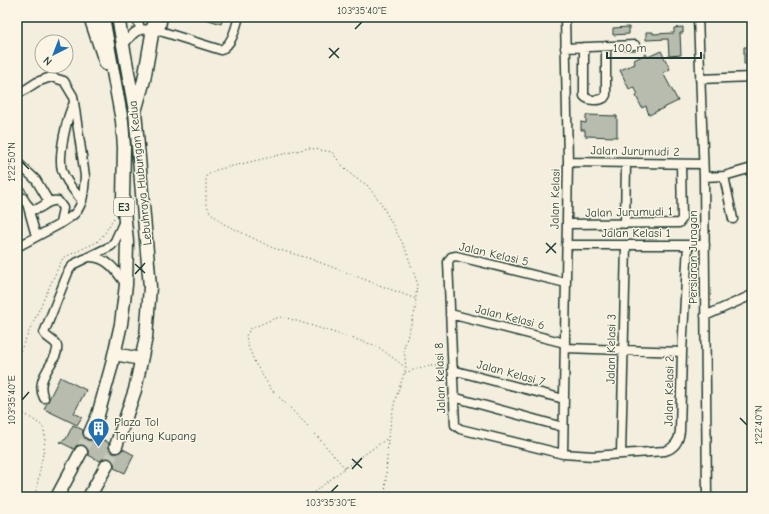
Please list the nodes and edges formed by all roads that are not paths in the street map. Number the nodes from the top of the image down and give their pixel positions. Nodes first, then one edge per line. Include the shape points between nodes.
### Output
1 (90, 17) edge
2 (103, 17) edge
3 (118, 17) edge
4 (137, 17) edge
5 (155, 17) edge
6 (163, 17) edge
7 (239, 17) edge
8 (565, 17) edge
9 (698, 17) edge
10 (140, 29) junction
11 (157, 30) junction
12 (635, 45) dead end
13 (606, 46) junction
14 (122, 47) junction
15 (584, 47) junction
16 (565, 48) junction
17 (752, 77) edge
18 (700, 79) junction
19 (116, 91) junction
20 (17, 95) edge
21 (74, 103) junction
22 (135, 111) junction
23 (17, 162) edge
24 (568, 162) junction
25 (626, 163) junction
26 (681, 164) junction
27 (703, 164) junction
28 (752, 168) edge
29 (724, 176) junction
30 (704, 177) junction
31 (22, 198) tunnel mouth
32 (82, 201) junction
33 (49, 202) junction
34 (28, 207) junction
35 (733, 219) dead end
36 (125, 220) junction
37 (60, 224) junction
38 (567, 224) junction
39 (625, 224) junction
40 (36, 236) junction
41 (18, 245) edge
42 (566, 245) junction
43 (626, 245) junction
44 (688, 245) junction
45 (705, 245) junction
46 (90, 257) junction
47 (566, 283) junction
48 (126, 285) junction
49 (752, 295) edge
50 (450, 314) junction
51 (705, 316) junction
52 (565, 345) junction
53 (624, 350) junction
54 (682, 352) junction
55 (114, 354) junction
56 (141, 359) junction
57 (452, 370) junction
58 (453, 397) junction
59 (44, 398) dead end
60 (564, 399) junction
61 (563, 427) junction
62 (90, 433) tunnel mouth
63 (116, 446) tunnel mouth
64 (81, 452) tunnel mouth
65 (563, 454) junction
66 (621, 454) junction
67 (107, 465) tunnel mouth
68 (57, 497) edge
69 (89, 497) edge
70 (707, 497) edge

1 - 19 highway
2 - 19 highway, Lebuhraya Hubungan Kedua / E3
3 - 14 highway, Lebuhraya Hubungan Kedua / E3
4 - 10 street
5 - 11 highway
6 - 11 street
7 - 11 street via 230,42 221,50
8 - 16 street, Jalan Kelasi
9 - 18 street, Persiaran Juragan
10 - 11 street
10 - 14 street via 134,32
11 - 22 highway
12 - 13 street
13 - 15 street
13 - 15 street via 606,95 601,100 588,99 584,96
14 - 22 highway, Lebuhraya Hubungan Kedua / E3
15 - 16 street
16 - 24 street, Jalan Kelasi
17 - 18 street
18 - 27 street, Persiaran Juragan
19 - 36 highway, Lebuhraya Hubungan Kedua / E3 via 124,147
20 - 21 street via 37,82 51,77 64,81
21 - 32 street via 85,176
21 - 32 street via 70,111 61,158 62,170
22 - 56 highway, Lebuhraya Hubungan Kedua / E3 via 150,287 146,337
23 - 33 street via 36,180
24 - 25 street, Jalan Jurumudi 2
24 - 38 street, Jalan Kelasi
25 - 26 street, Jalan Jurumudi 2
25 - 39 street
26 - 27 street, Jalan Jurumudi 2
26 - 39 street, Jalan Jurumudi 1 via 680,222
27 - 30 street, Persiaran Juragan
28 - 29 street
29 - 30 street
29 - 35 street
30 - 45 street, Persiaran Juragan
31 - 34 street
32 - 37 street via 76,212
33 - 34 street via 41,208
33 - 37 street via 58,201 63,208
34 - 40 street
36 - 46 street via 115,241
36 - 48 highway, Lebuhraya Hubungan Kedua / E3
37 - 40 street
38 - 39 street, Jalan Jurumudi 1
38 - 42 street, Jalan Kelasi
40 - 41 street
42 - 43 street, Jalan Kelasi 1
42 - 47 street, Jalan Kelasi
43 - 44 street, Jalan Kelasi 1
43 - 53 street, Jalan Kelasi 3
44 - 45 street, Jalan Kelasi 1
44 - 54 street, Jalan Kelasi 2
45 - 51 street, Persiaran Juragan
46 - 48 street via 106,262 114,268
46 - 59 street via 74,264 69,270 44,333 56,346 42,380
47 - 50 street, Jalan Kelasi 5 via 453,256 448,262
47 - 52 street, Jalan Kelasi
48 - 55 highway, Lebuhraya Hubungan Kedua / E3
49 - 51 street
50 - 52 street, Jalan Kelasi 6
50 - 57 street, Jalan Kelasi 8
51 - 70 street, Persiaran Juragan
52 - 53 street, Jalan Kelasi 6
52 - 60 street, Jalan Kelasi
53 - 54 street, Jalan Kelasi 6
53 - 66 street, Jalan Kelasi 3
54 - 66 street, Jalan Kelasi 2 via 680,431 676,444 665,451
55 - 56 highway
55 - 62 highway, Lebuhraya Hubungan Kedua / E3 via 98,415
56 - 63 highway, Lebuhraya Hubungan Kedua / E3 via 135,390
57 - 58 street, Jalan Kelasi 8
57 - 60 street, Jalan Kelasi 7
58 - 61 street
58 - 65 street, Jalan Kelasi 8 via 454,421 457,428
60 - 61 street, Jalan Kelasi
61 - 65 street, Jalan Kelasi
64 - 68 highway
65 - 66 street, Jalan Kelasi 2
67 - 69 highway

